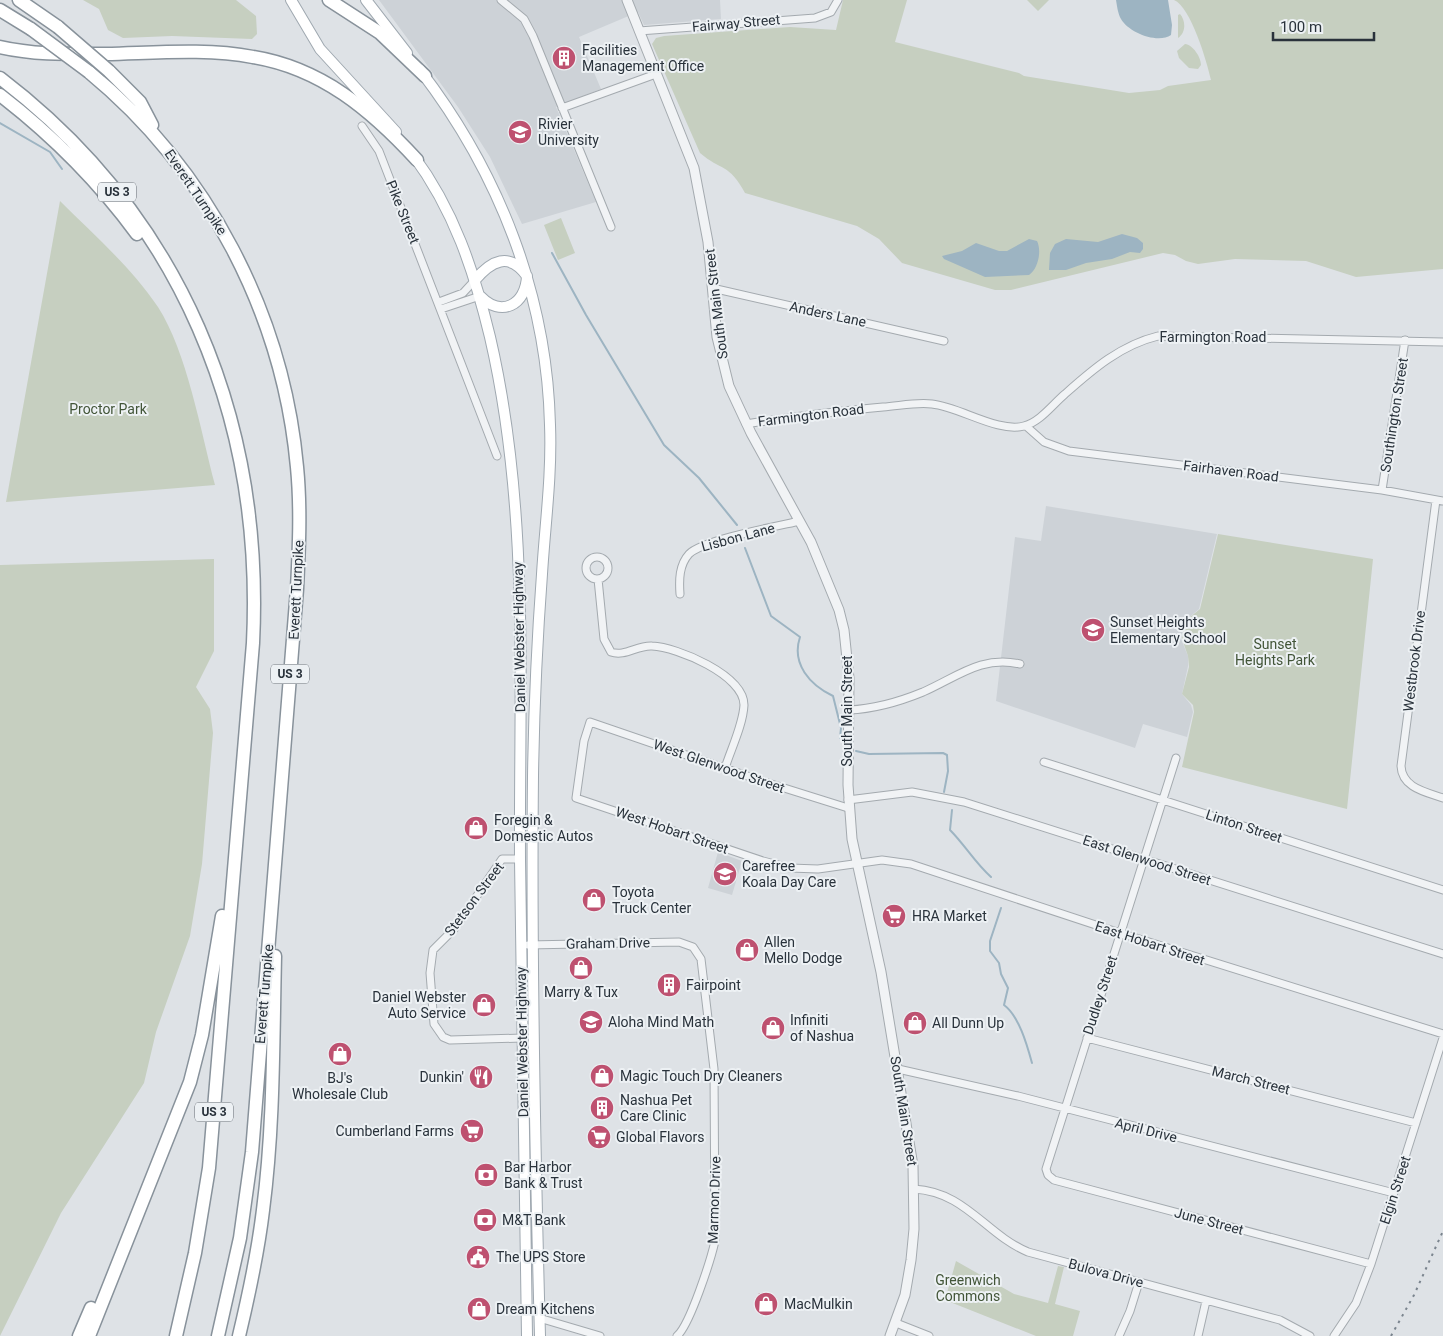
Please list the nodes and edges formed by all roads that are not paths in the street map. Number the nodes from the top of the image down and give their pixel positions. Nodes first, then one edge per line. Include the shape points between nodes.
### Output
1 (20, 0) edge
2 (291, 0) edge
3 (329, 0) edge
4 (366, 0) edge
5 (501, 0) edge
6 (627, 0) edge
7 (838, 0) edge
8 (0, 10) edge
9 (640, 31) junction
10 (0, 47) edge
11 (656, 74) junction
12 (425, 76) junction
13 (0, 78) edge
14 (0, 95) edge
15 (562, 108) junction
16 (362, 126) dead end
17 (160, 140) junction
18 (417, 160) junction
19 (610, 227) dead end
20 (527, 276) junction
21 (475, 280) junction
22 (712, 288) junction
23 (480, 296) junction
24 (440, 306) junction
25 (201, 332) junction
26 (1405, 340) junction
27 (944, 341) dead end
28 (1443, 342) edge
29 (746, 424) junction
30 (1026, 426) junction
31 (497, 456) dead end
32 (1382, 490) junction
33 (1439, 500) edge
34 (800, 521) junction
35 (598, 579) dead end
36 (680, 594) dead end
37 (1020, 664) dead end
38 (849, 710) junction
39 (1176, 758) dead end
40 (1044, 762) dead end
41 (725, 768) junction
42 (576, 798) joint
43 (1443, 798) edge
44 (1163, 800) junction
45 (848, 804) junction
46 (280, 809) junction
47 (520, 859) junction
48 (1144, 859) junction
49 (856, 862) junction
50 (231, 885) junction
51 (1443, 890) edge
52 (1120, 934) junction
53 (521, 945) junction
54 (533, 945) junction
55 (694, 947) joint
56 (1443, 954) edge
57 (1443, 1036) edge
58 (522, 1038) junction
59 (1087, 1038) junction
60 (898, 1069) junction
61 (1064, 1109) junction
62 (1416, 1123) junction
63 (1048, 1175) joint
64 (914, 1189) junction
65 (1394, 1193) junction
66 (140, 1207) junction
67 (1372, 1264) junction
68 (1139, 1282) junction
69 (1206, 1301) junction
70 (539, 1318) junction
71 (896, 1323) junction
72 (79, 1336) edge
73 (90, 1336) edge
74 (176, 1336) edge
75 (218, 1336) edge
76 (239, 1336) edge
77 (526, 1336) edge
78 (540, 1336) edge
79 (600, 1336) edge
80 (677, 1336) edge
81 (890, 1336) edge
82 (929, 1336) edge
83 (1118, 1336) edge
84 (1198, 1336) edge
85 (1310, 1336) edge
86 (1334, 1336) edge

1 - 17 highway, bridge via 110,71 140,102
2 - 18 main road, Daniel Webster Highway via 320,49 383,116
3 - 12 highway via 380,34
4 - 12 main road, Daniel Webster Highway
5 - 15 street via 528,26
6 - 9 street, South Main Street
7 - 9 street, Fairway Street via 831,12 815,18
8 - 17 highway, Everett Turnpike / US 3, bridge via 89,72
9 - 11 street, South Main Street
10 - 18 highway via 45,54 229,54 272,61 308,73 347,95
11 - 15 street
11 - 22 street, South Main Street via 694,168 706,224
12 - 20 main road, Daniel Webster Highway via 487,174 512,230
13 - 25 highway, US 3 via 63,132 112,187 168,267
14 - 25 highway via 52,138 116,208 156,260
15 - 19 street
16 - 24 street, Pike Street via 379,151
17 - 46 highway, Everett Turnpike / US 3 via 217,220 245,273 271,342 289,412 297,466 300,539
18 - 21 main road, Daniel Webster Highway via 449,213
20 - 21 main road via 515,264 501,261 486,267
20 - 23 main road via 522,295 509,306 495,307
20 - 54 main road, Daniel Webster Highway via 543,347 550,426 534,737
21 - 23 main road, Daniel Webster Highway
21 - 24 street via 463,293
22 - 27 street, Anders Lane
22 - 29 street, South Main Street via 724,369
23 - 24 street
23 - 47 main road, Daniel Webster Highway via 506,416 516,508 521,692
24 - 31 street, Pike Street
25 - 50 highway, US 3 via 236,436 247,496 253,557 252,649
26 - 28 street, Farmington Road
26 - 30 street, Farmington Road via 1158,336 1143,340 1108,359
26 - 32 street, Southington Street
29 - 30 street, Farmington Road via 923,404 955,408 1009,427
29 - 34 street, South Main Street
30 - 32 street, Fairhaven Road via 1044,442 1069,451
32 - 33 street, Fairhaven Road
33 - 43 street, Westbrook Drive via 1401,766 1404,779 1411,786
34 - 36 street, Lisbon Lane via 696,548 683,564 679,576
34 - 38 street, South Main Street via 839,610 848,662
35 - 41 street via 604,640 611,652 619,654 652,646 676,650 716,670 740,692 743,711
37 - 38 street via 1002,661 975,666 913,696
38 - 45 street, South Main Street
39 - 44 street, Dudley Street
40 - 44 street, Linton Street
41 - 42 street, West Glenwood Street via 590,722
41 - 45 street, West Glenwood Street
42 - 49 street, West Hobart Street via 777,866 818,869
44 - 48 street, Dudley Street
44 - 51 street, Linton Street
45 - 48 street, East Glenwood Street via 906,792 932,794 990,809
45 - 49 street, South Main Street
46 - 75 highway, Everett Turnpike / US 3 via 250,1164 235,1262
46 - 76 highway via 267,1172 257,1251
47 - 53 main road, Daniel Webster Highway
47 - 58 street, Stetson Street via 502,859 455,928 433,950 430,973 434,1024 443,1037 458,1041
48 - 52 street, Dudley Street
48 - 56 street, East Glenwood Street
49 - 52 street, East Hobart Street via 882,860 912,864
49 - 60 street, South Main Street via 881,972
50 - 66 highway via 224,899 193,1071
50 - 74 highway, US 3 via 207,1180 195,1254
52 - 57 street, East Hobart Street
52 - 59 street, Dudley Street
53 - 54 street, Graham Drive
53 - 58 main road, Daniel Webster Highway
54 - 55 street, Graham Drive via 672,942
54 - 70 main road, Daniel Webster Highway
55 - 80 street, Marmon Drive via 703,966 711,1036 716,1232 711,1258
57 - 62 street, Elgin Street
58 - 77 main road, Daniel Webster Highway
59 - 61 street, Dudley Street
59 - 62 street, March Street
60 - 61 street, April Drive via 963,1082
60 - 64 street, South Main Street
61 - 63 street, Dudley Street via 1046,1169
61 - 65 street, April Drive
62 - 65 street, Elgin Street
63 - 67 street, June Street via 1054,1180
64 - 68 street, Bulova Drive via 932,1191 957,1201 1000,1236 1028,1252
64 - 71 street, South Main Street via 911,1260
65 - 67 street, Elgin Street
66 - 72 highway
66 - 73 highway
67 - 86 street, Elgin Street via 1356,1303
68 - 69 street, Bulova Drive
68 - 83 street
69 - 84 street
69 - 85 street, Bulova Drive via 1280,1320
70 - 78 main road, Daniel Webster Highway
70 - 79 street
71 - 81 street, South Main Street
71 - 82 street

